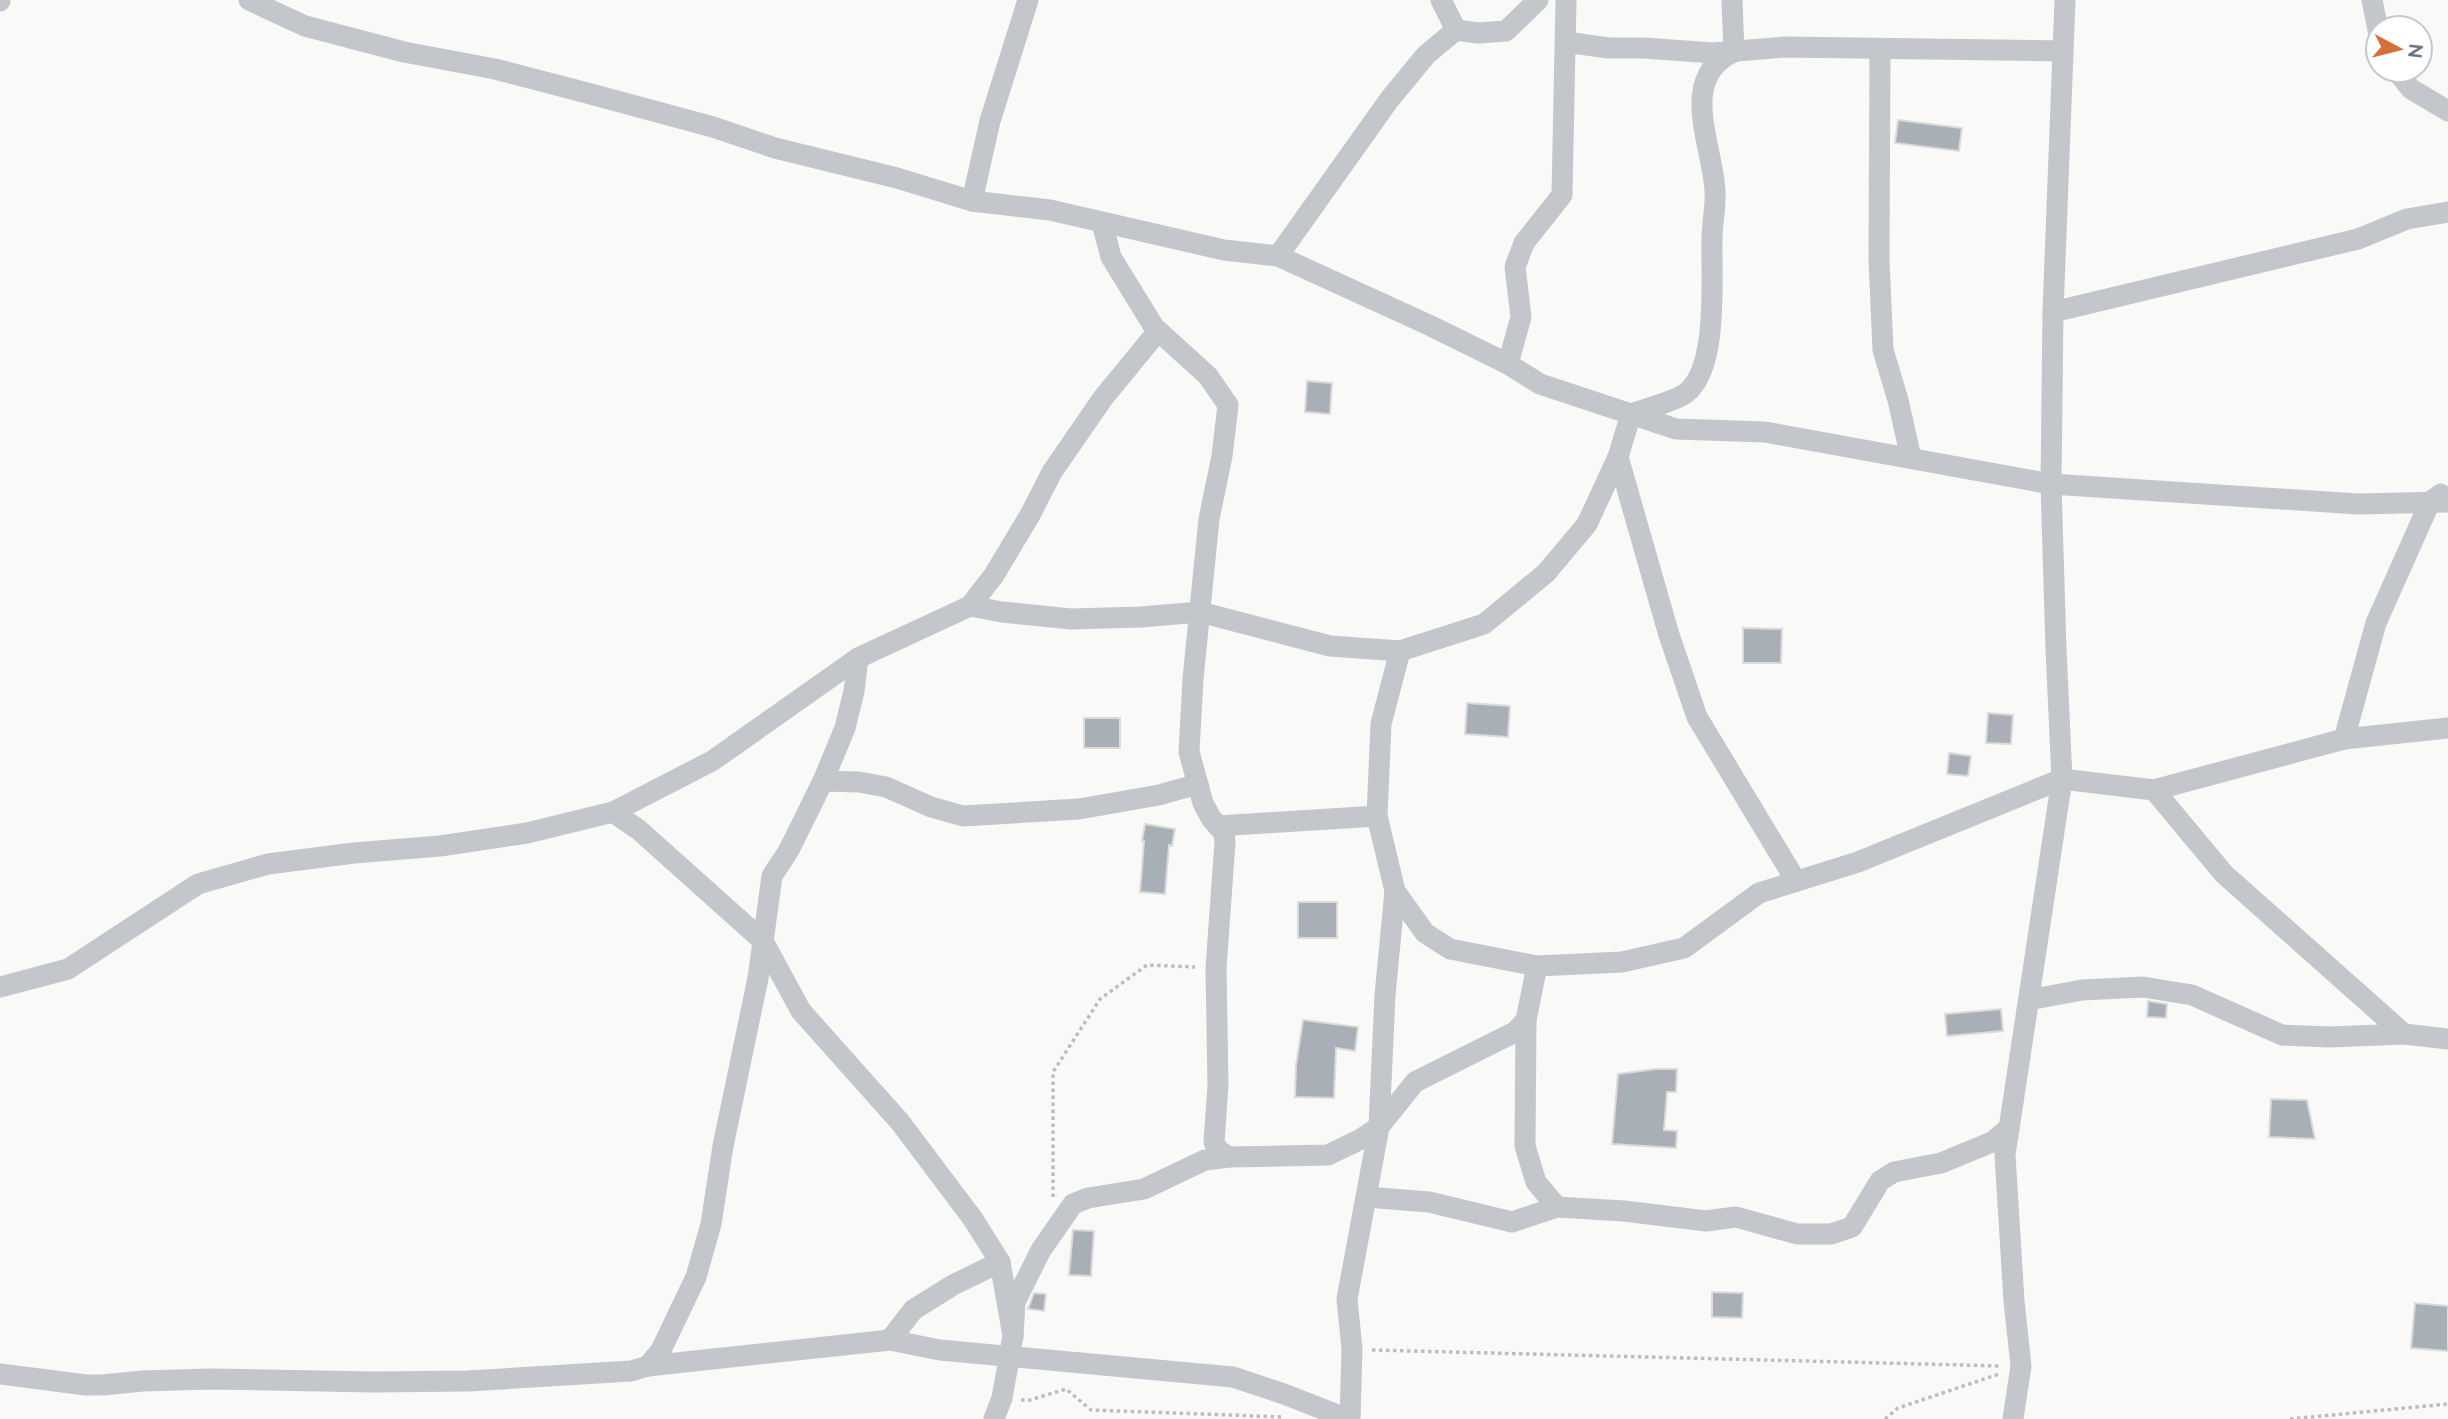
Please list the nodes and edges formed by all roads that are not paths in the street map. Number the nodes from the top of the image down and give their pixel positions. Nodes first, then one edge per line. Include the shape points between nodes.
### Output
1 (249, 0) edge
2 (1028, 0) edge
3 (1441, 0) edge
4 (1538, 0) edge
5 (1566, 0) edge
6 (1732, 0) edge
7 (2065, 0) edge
8 (1456, 30) junction
9 (1566, 42) junction
10 (1880, 49) junction
11 (2063, 51) junction
12 (1734, 52) junction
13 (2407, 84) edge
14 (2448, 111) edge
15 (972, 201) junction
16 (2448, 212) edge
17 (1102, 223) junction
18 (1278, 256) junction
19 (2053, 312) junction
20 (1158, 331) junction
21 (1508, 364) junction
22 (1631, 414) junction
23 (1618, 457) junction
24 (1911, 458) junction
25 (2052, 484) junction
26 (2448, 489) edge
27 (2439, 502) edge
28 (970, 606) junction
29 (1200, 612) junction
30 (1400, 651) junction
31 (858, 658) junction
32 (2448, 728) edge
33 (2344, 738) junction
34 (2062, 779) junction
35 (823, 781) junction
36 (1198, 784) junction
37 (2154, 790) junction
38 (613, 812) junction
39 (1377, 816) junction
40 (1218, 826) junction
41 (1796, 881) junction
42 (1395, 891) junction
43 (764, 941) junction
44 (1537, 967) junction
45 (0, 987) edge
46 (2029, 1000) junction
47 (1526, 1020) junction
48 (2404, 1034) junction
49 (2448, 1039) edge
50 (1379, 1127) junction
51 (2009, 1128) junction
52 (1229, 1157) junction
53 (1366, 1197) junction
54 (1557, 1207) junction
55 (1000, 1262) junction
56 (890, 1340) junction
57 (1011, 1346) junction
58 (648, 1366) junction
59 (0, 1374) edge
60 (994, 1419) edge
61 (1349, 1419) edge
62 (2013, 1419) edge

1 - 15 street via 305,26 587,93
2 - 15 street via 990,121
3 - 8 street
4 - 8 street via 1506,31
5 - 9 street
6 - 12 street
7 - 11 street
8 - 18 street via 1426,55 1389,100
9 - 12 street
9 - 21 street via 1562,195 1524,243 1515,267 1521,317
10 - 11 street
10 - 12 street via 1785,47
10 - 24 street via 1883,350
11 - 19 street
12 - 22 street via 1710,70 1702,95 1715,191 1713,298 1699,378 1686,393
13 - 14 street
15 - 17 street via 1050,210
16 - 19 street via 2407,219 2358,239
17 - 18 street via 1224,250
17 - 20 street via 1111,257
18 - 21 street
19 - 25 street
20 - 28 street via 1102,398
20 - 29 street via 1208,376 1228,405 1209,519
21 - 22 street via 1540,384
22 - 23 street
22 - 24 street via 1676,429 1765,432
23 - 30 street via 1587,524 1546,573 1484,624
23 - 41 street via 1697,717
24 - 25 street
25 - 27 street via 2358,504
25 - 34 street
26 - 27 street
27 - 33 street via 2376,623
28 - 29 street via 1071,619
28 - 31 street
29 - 30 street via 1330,646
29 - 36 street via 1189,752
30 - 39 street via 1381,724
31 - 35 street via 845,729
31 - 38 street via 712,761
32 - 33 street
33 - 37 street
34 - 37 street
34 - 41 street via 1858,862
34 - 46 street
35 - 36 street via 886,787 963,816 1079,809
35 - 43 street via 772,876
36 - 40 street via 1203,803
37 - 48 street via 2224,874
38 - 43 street
38 - 45 street via 527,833 268,864 222,877 198,884 68,969
39 - 40 street
39 - 42 street
40 - 52 street via 1225,842 1216,968 1214,1142
41 - 44 street via 1759,893 1684,948 1622,962
42 - 44 street via 1424,933 1450,948
42 - 50 street
43 - 55 street via 801,1011 900,1122
43 - 58 street via 711,1224 696,1277 661,1350
44 - 47 street
46 - 48 street via 2082,990 2143,987 2192,995 2282,1035
46 - 51 street
47 - 50 street via 1515,1031 1415,1082
47 - 54 street via 1525,1146 1536,1182
48 - 49 street
50 - 52 street via 1328,1155
50 - 53 street
51 - 54 street via 1993,1142 1941,1163 1894,1172 1880,1181 1852,1227 1831,1234 1797,1234 1736,1217 1706,1221
51 - 62 street via 2006,1155 2021,1366
52 - 57 street via 1205,1160 1144,1189 1073,1204 1041,1250 1015,1302
53 - 54 street via 1429,1202 1512,1222
53 - 61 street via 1347,1299 1352,1349
55 - 56 street via 913,1310
55 - 57 street
56 - 57 street via 940,1350
56 - 58 street
57 - 60 street
57 - 61 street via 1233,1377
58 - 59 street via 631,1371 468,1381 212,1380 86,1385

